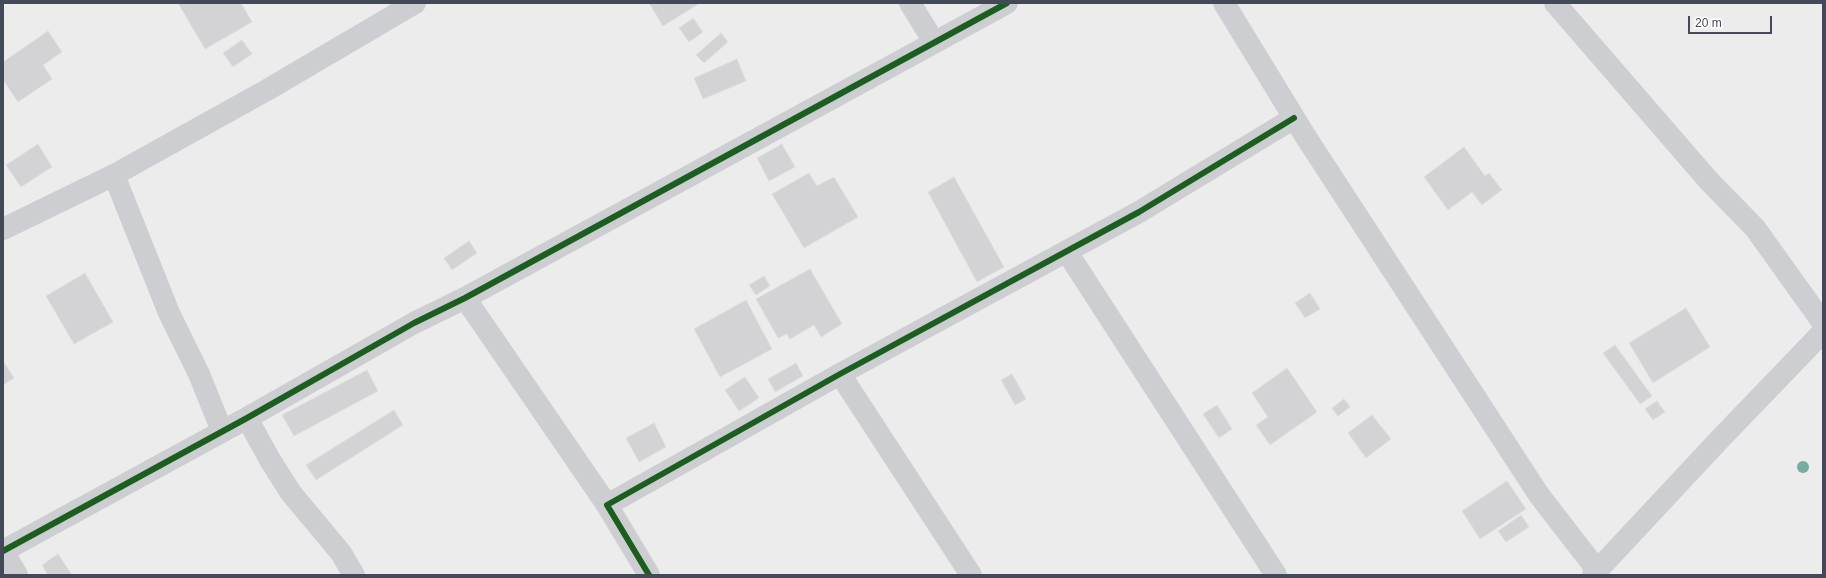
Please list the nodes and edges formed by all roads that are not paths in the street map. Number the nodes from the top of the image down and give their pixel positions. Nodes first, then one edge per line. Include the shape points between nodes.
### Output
1 (415, 3) edge
2 (910, 3) edge
3 (1007, 3) edge
4 (1224, 3) edge
5 (1555, 3) edge
6 (934, 42) junction
7 (1294, 118) junction
8 (114, 175) junction
9 (3, 229) edge
10 (1067, 252) junction
11 (465, 298) junction
12 (1823, 323) edge
13 (1823, 332) edge
14 (840, 374) junction
15 (247, 418) junction
16 (222, 431) junction
17 (607, 505) junction
18 (3, 551) edge
19 (1595, 572) edge
20 (17, 575) edge
21 (354, 575) edge
22 (649, 575) edge
23 (971, 575) edge
24 (1276, 575) edge

1 - 8 street
2 - 6 street
3 - 6 street
4 - 7 street
5 - 12 street via 1709,181 1755,228
6 - 11 street
7 - 10 street via 1139,212
7 - 19 street via 1539,495
8 - 9 street
8 - 16 street via 169,313 199,374
10 - 14 street
10 - 24 street
11 - 15 street via 414,323
11 - 17 street
13 - 19 street
14 - 17 street
14 - 23 street
15 - 16 street
15 - 21 street via 292,493 341,552
16 - 18 street
17 - 22 street
18 - 20 street

